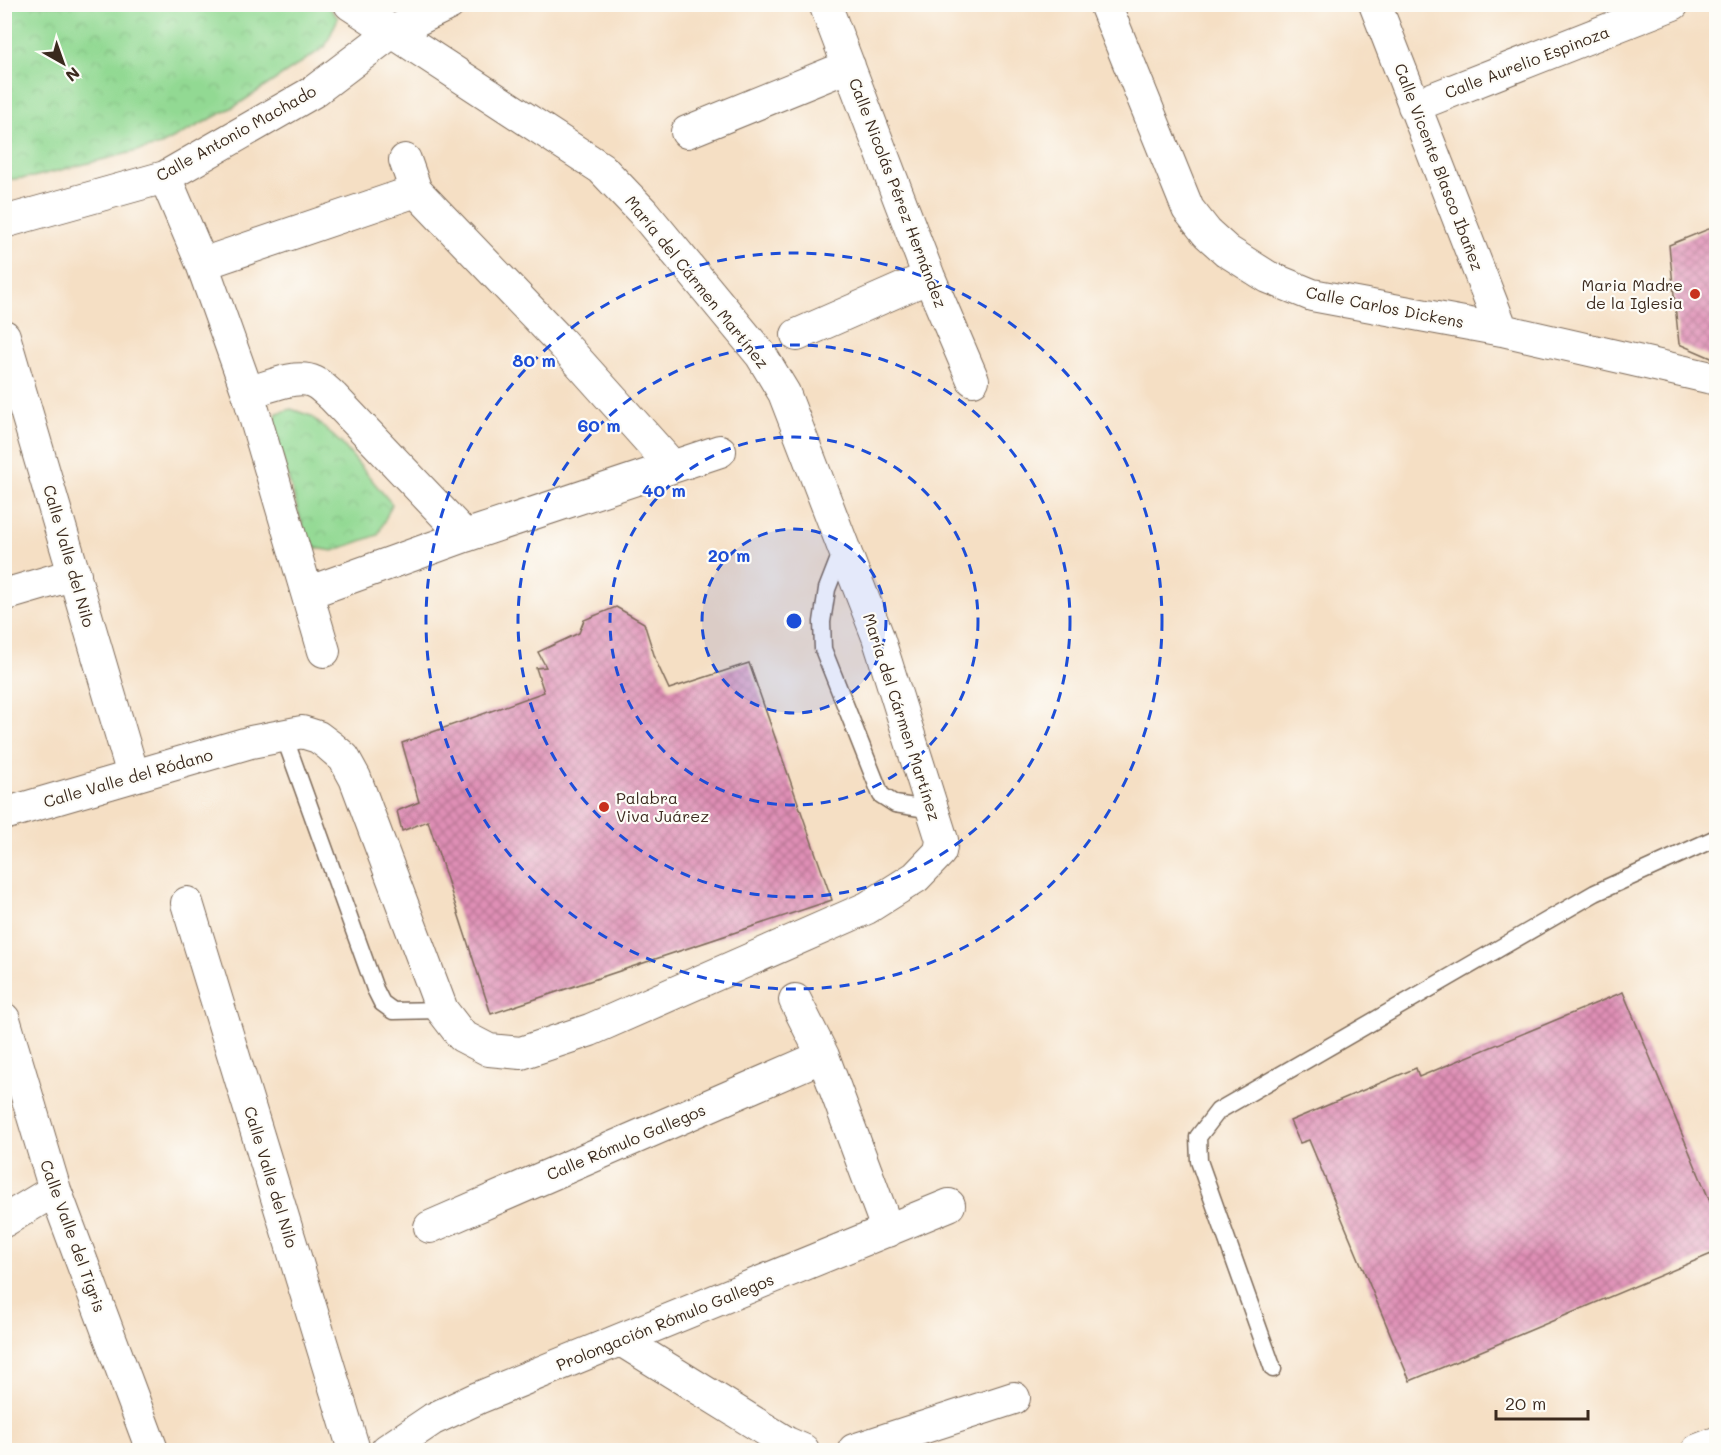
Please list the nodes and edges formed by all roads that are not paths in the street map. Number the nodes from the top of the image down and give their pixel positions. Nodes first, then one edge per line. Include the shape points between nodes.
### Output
1 (350, 4) edge
2 (449, 4) edge
3 (825, 4) edge
4 (1105, 4) edge
5 (1375, 4) edge
6 (1673, 4) edge
7 (392, 32) junction
8 (849, 66) junction
9 (1414, 106) junction
10 (687, 132) dead end
11 (405, 160) dead end
12 (165, 177) junction
13 (416, 191) junction
14 (4, 222) edge
15 (202, 264) junction
16 (929, 277) junction
17 (1502, 330) junction
18 (797, 335) dead end
19 (4, 336) edge
20 (973, 380) dead end
21 (1716, 380) edge
22 (248, 393) junction
23 (720, 451) dead end
24 (672, 466) junction
25 (465, 536) junction
26 (843, 547) junction
27 (75, 574) junction
28 (307, 593) junction
29 (4, 595) edge
30 (324, 651) dead end
31 (285, 736) junction
32 (133, 775) junction
33 (933, 810) junction
34 (4, 814) edge
35 (1716, 838) edge
36 (942, 840) joint
37 (188, 903) dead end
38 (795, 1000) dead end
39 (442, 1010) junction
40 (4, 1019) edge
41 (823, 1056) junction
42 (55, 1190) junction
43 (949, 1205) dead end
44 (4, 1221) edge
45 (430, 1227) dead end
46 (888, 1231) junction
47 (621, 1340) junction
48 (1273, 1369) dead end
49 (1014, 1398) dead end
50 (1716, 1443) edge
51 (152, 1450) edge
52 (354, 1450) edge
53 (387, 1450) edge
54 (803, 1450) edge
55 (854, 1450) edge
56 (1698, 1450) edge

1 - 7 street, María del Cármen Martínez
2 - 7 street, Calle Antonio Machado
3 - 8 street, Calle Nicolás Pérez Hernández
4 - 17 street, Calle Carlos Dickens via 1188,209 1227,251 1268,277 1312,295
5 - 9 street, Calle Vicente Blasco Ibañez
6 - 9 street, Calle Aurelio Espinoza
7 - 12 street, Calle Antonio Machado via 313,92
7 - 26 street, María del Cármen Martínez via 601,168 643,212 761,355 784,393
8 - 10 street
8 - 16 street, Calle Nicolás Pérez Hernández
9 - 17 street, Calle Vicente Blasco Ibañez
11 - 13 street
12 - 14 street, Calle Antonio Machado
12 - 15 street
13 - 15 street
13 - 24 street via 560,341
15 - 22 street
16 - 18 street
16 - 20 street, Calle Nicolás Pérez Hernández
17 - 21 street, Calle Carlos Dickens
19 - 27 street, Calle Valle del Nilo
22 - 25 street via 293,380 317,383
22 - 28 street
23 - 24 street
24 - 25 street
25 - 28 street
26 - 33 street, María del Cármen Martínez via 878,637
26 - 33 lane via 827,589 823,649 881,795 895,804
27 - 29 street
27 - 32 street, Calle Valle del Nilo
28 - 30 street
31 - 32 street, Calle Valle del Ródano
31 - 39 street, Calle Valle del Ródano via 302,732 318,737 344,758 355,777
31 - 39 lane via 382,1003 393,1011
32 - 34 street, Calle Valle del Ródano
33 - 36 street, María del Cármen Martínez
35 - 48 lane via 1595,893 1218,1111 1198,1137 1199,1161
36 - 39 street, Calle Valle del Ródano via 940,852 916,877 867,908 590,1030 521,1053 489,1050 462,1035
37 - 52 street, Calle Valle del Nilo
38 - 41 street
40 - 42 street, Calle Valle del Tigris
41 - 45 street, Calle Rómulo Gallegos
41 - 46 street
42 - 44 street
42 - 51 street, Calle Valle del Tigris
43 - 46 street, Prolongación Rómulo Gallegos
46 - 47 street, Prolongación Rómulo Gallegos
47 - 53 street, Prolongación Rómulo Gallegos via 433,1419
47 - 54 street
49 - 55 street
50 - 56 street

